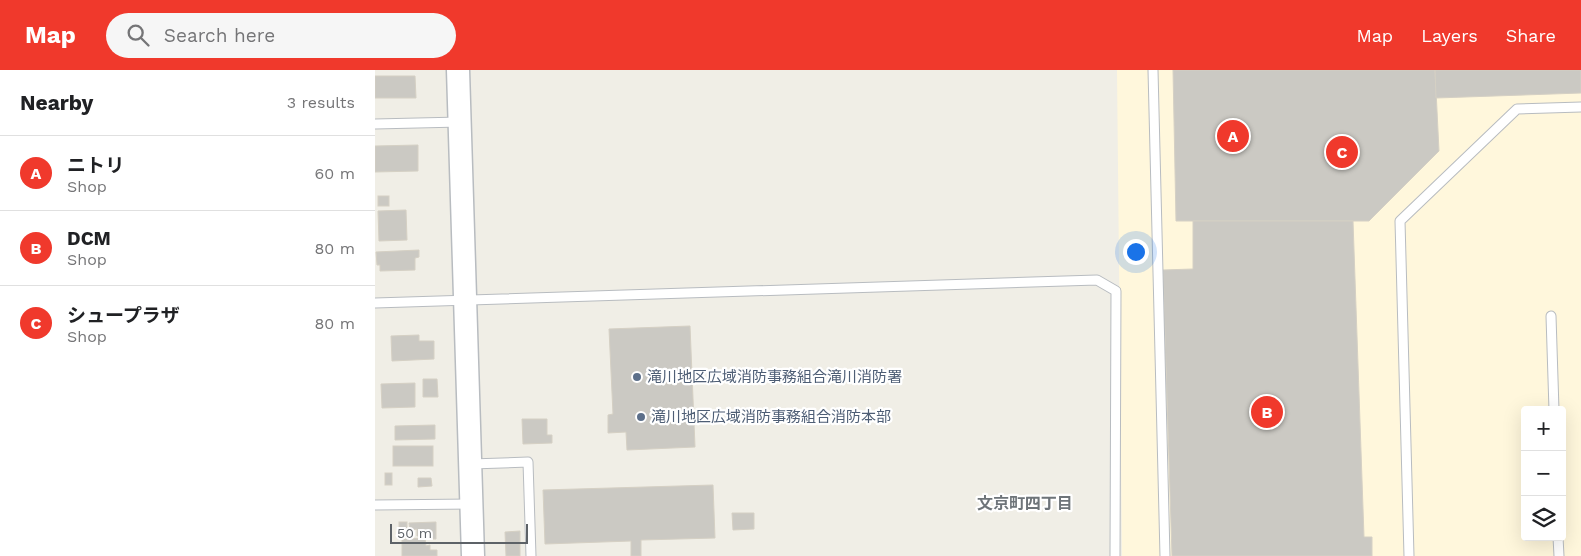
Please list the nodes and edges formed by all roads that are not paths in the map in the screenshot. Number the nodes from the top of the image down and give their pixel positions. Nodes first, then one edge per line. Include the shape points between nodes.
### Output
1 (458, 70) edge
2 (1153, 70) edge
3 (1581, 107) edge
4 (459, 122) junction
5 (375, 124) edge
6 (465, 300) junction
7 (375, 303) edge
8 (1551, 316) dead end
9 (1554, 406) edge
10 (471, 464) junction
11 (472, 504) junction
12 (375, 505) edge
13 (1558, 541) edge
14 (473, 556) edge
15 (531, 556) edge
16 (1115, 556) edge
17 (1165, 556) edge
18 (1409, 556) edge
19 (1559, 556) edge

1 - 4 street
2 - 17 lane
3 - 18 lane via 1517,108 1400,221
4 - 5 lane
4 - 6 street
6 - 7 lane
6 - 10 street
6 - 16 lane via 1097,280 1116,291
8 - 9 lane
10 - 11 street
10 - 15 lane via 528,462
11 - 12 lane
11 - 14 street
13 - 19 lane

